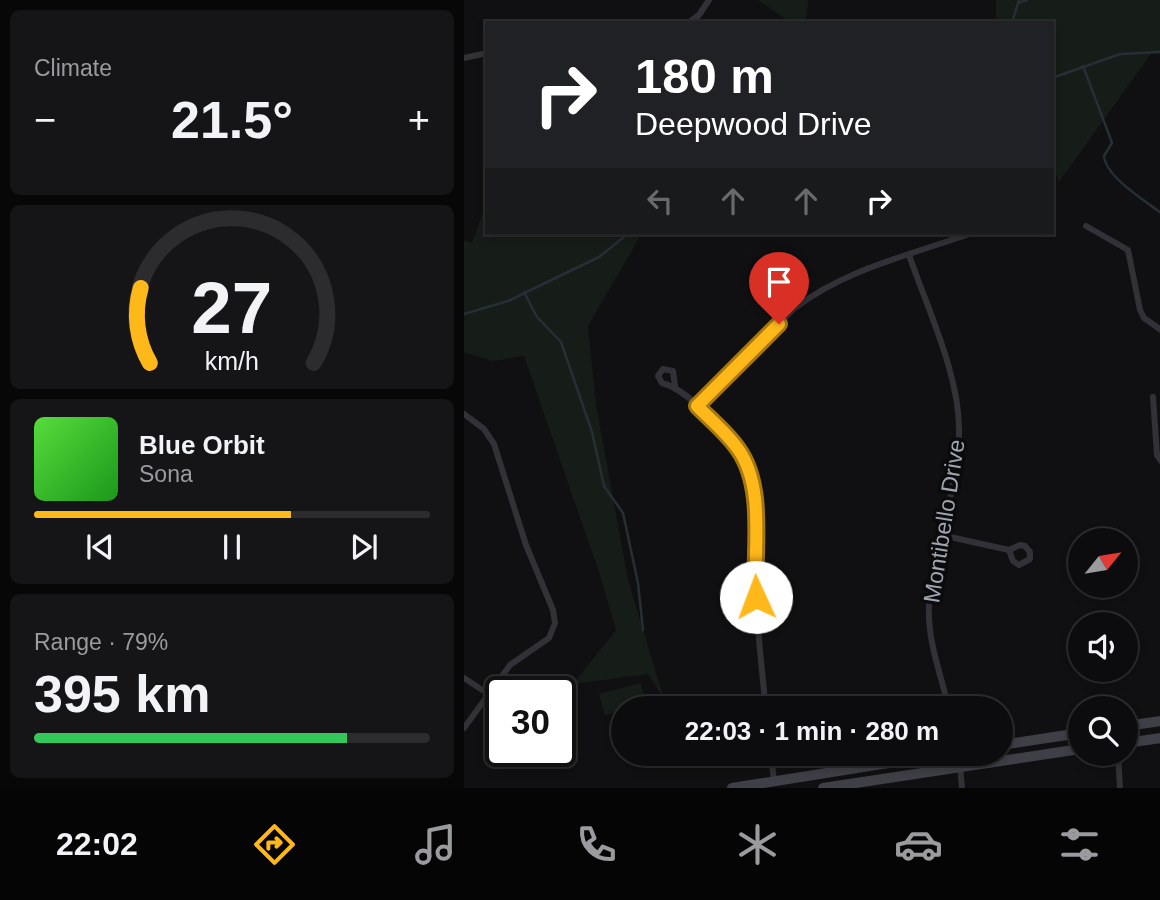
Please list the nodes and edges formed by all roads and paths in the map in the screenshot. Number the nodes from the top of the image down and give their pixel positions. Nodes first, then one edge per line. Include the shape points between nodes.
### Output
1 (709, 0) edge
2 (691, 21) edge
3 (485, 53) edge
4 (464, 58) edge
5 (1086, 226) dead end
6 (967, 235) edge
7 (909, 256) junction
8 (1160, 330) edge
9 (675, 386) dead end
10 (1153, 397) dead end
11 (697, 406) junction
12 (464, 414) edge
13 (1160, 461) edge
14 (941, 535) junction
15 (1009, 550) dead end
16 (503, 676) edge
17 (464, 678) edge
18 (485, 692) edge
19 (765, 696) edge
20 (945, 696) edge
21 (485, 701) edge
22 (1160, 721) edge
23 (1138, 724) edge
24 (464, 728) edge
25 (1068, 735) edge
26 (1160, 738) edge
27 (1138, 741) edge
28 (1013, 744) edge
29 (1068, 751) edge
30 (1013, 758) edge
31 (772, 766) edge
32 (869, 766) edge
33 (960, 766) joint
34 (1119, 766) edge
35 (774, 781) junction
36 (732, 788) edge
37 (823, 788) edge
38 (962, 788) edge
39 (1120, 788) edge

1 - 2 street
3 - 4 street
5 - 8 street via 1128,250 1140,310
6 - 7 street
7 - 11 street via 847,277 813,295
7 - 14 street, Montibello Drive via 951,376 959,413 958,456
9 - 11 street
10 - 13 street
11 - 19 street via 738,448 753,482
12 - 16 street via 484,429 494,444 554,614 549,638 510,665
14 - 15 street
14 - 20 street, Montibello Drive via 929,622
17 - 18 street
21 - 24 street
22 - 23 main road
25 - 28 main road
26 - 27 main road
29 - 30 main road
31 - 35 street
32 - 35 main road
33 - 37 main road
33 - 38 street
34 - 39 street
35 - 36 main road

